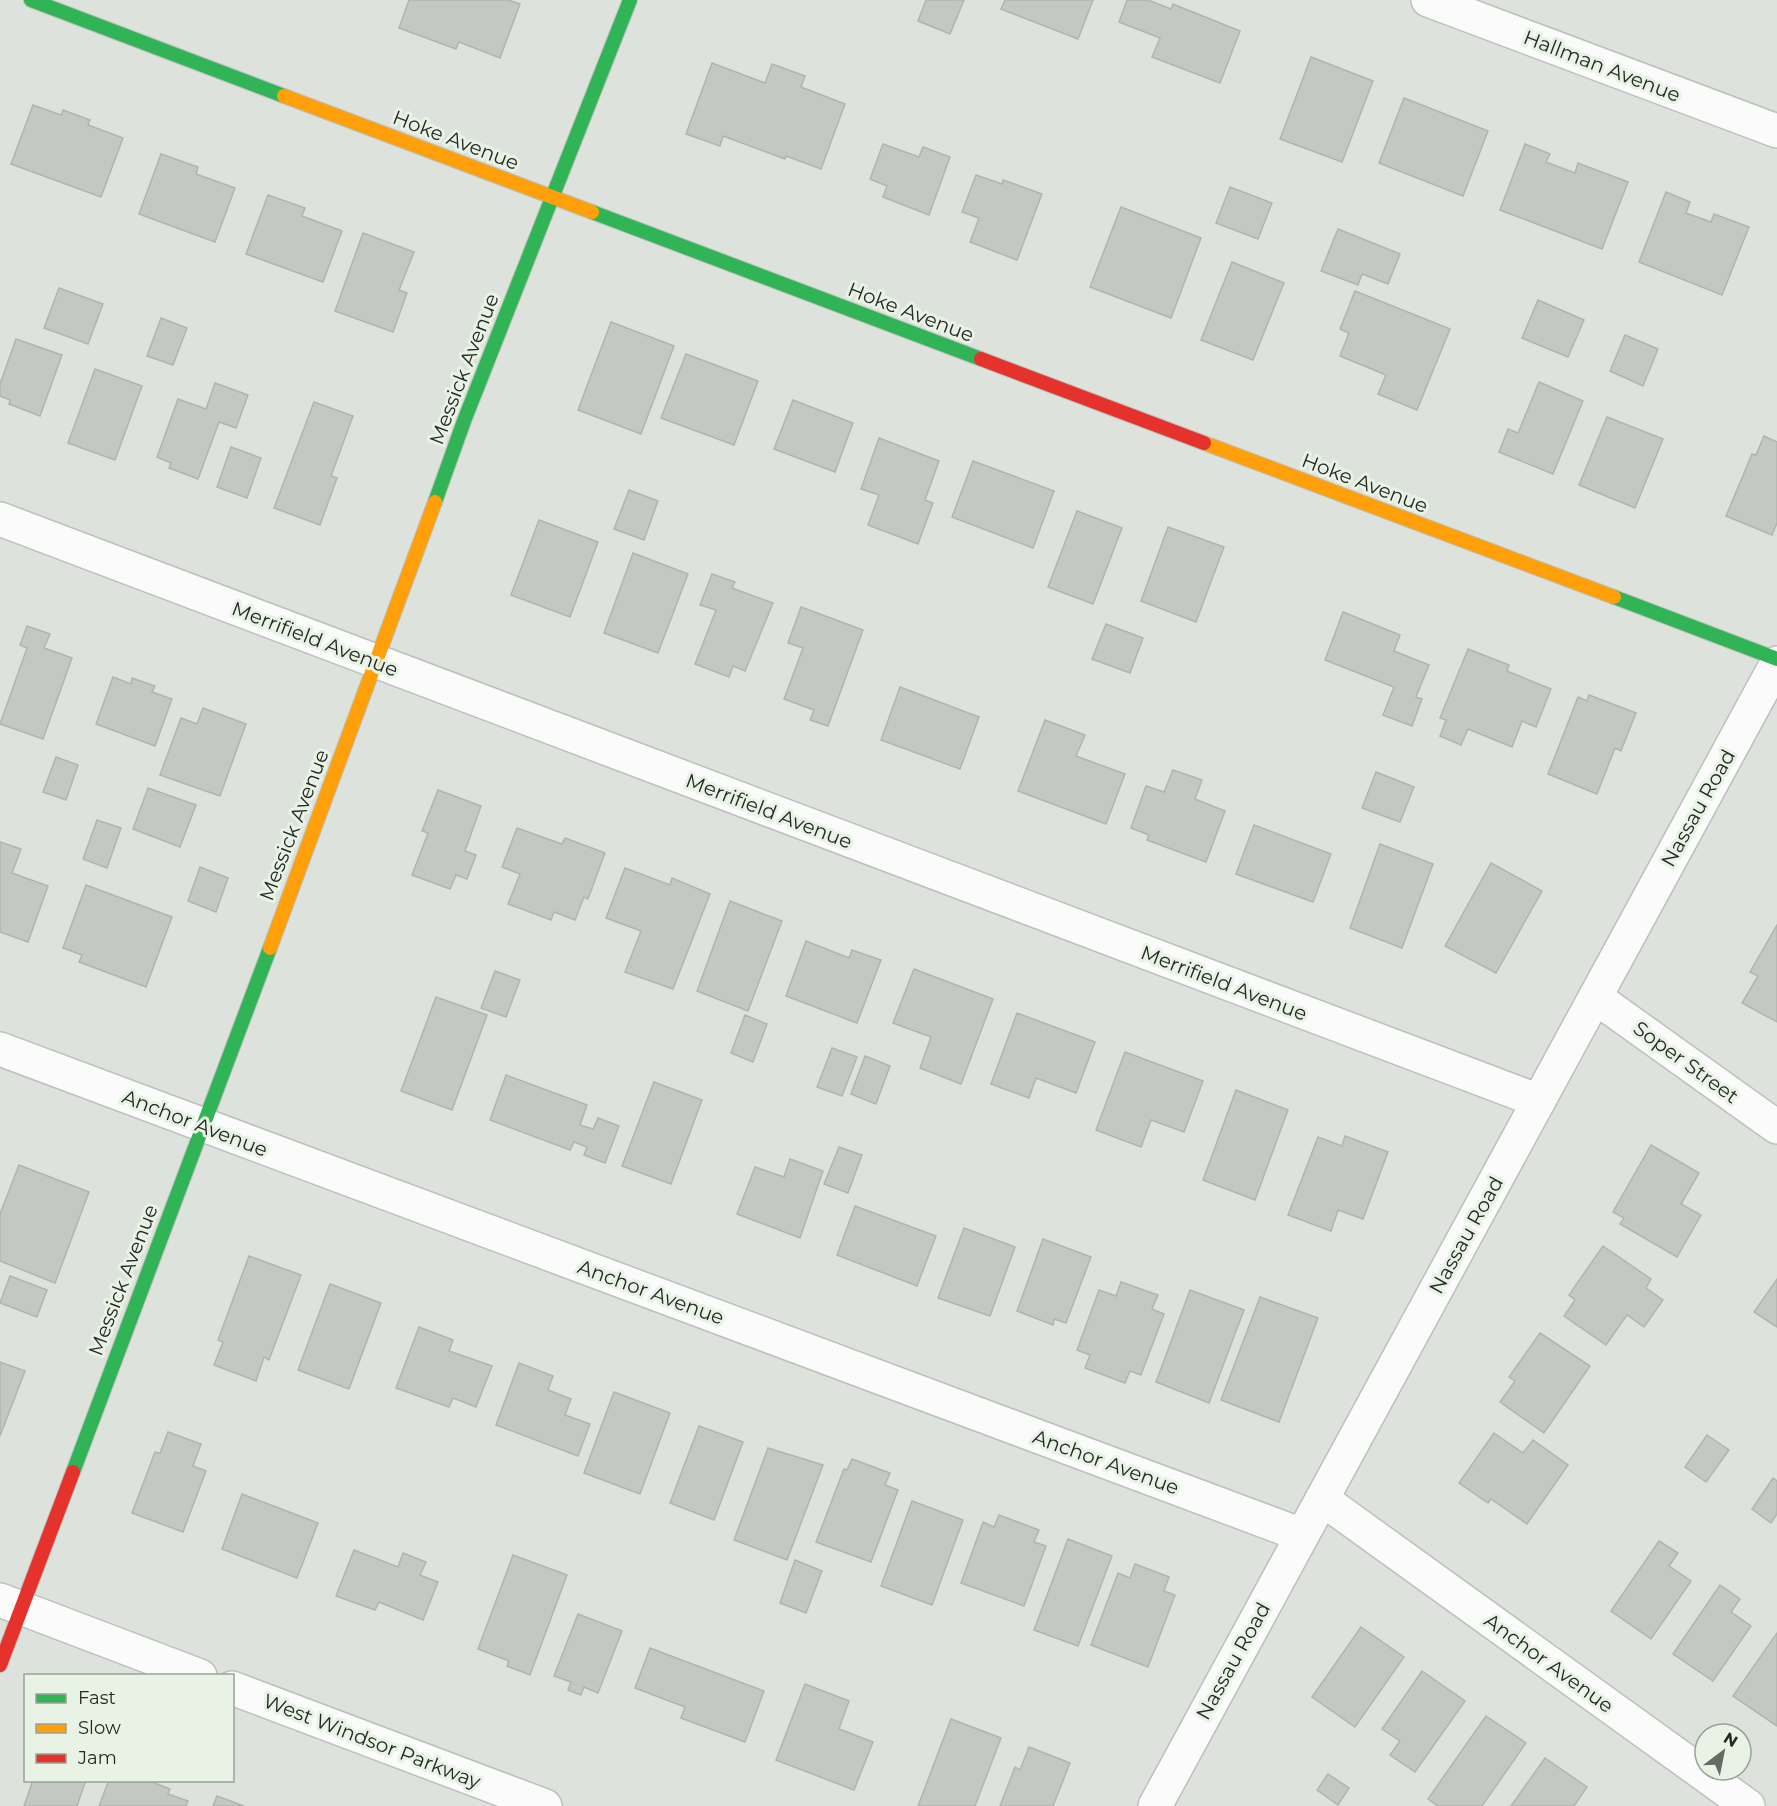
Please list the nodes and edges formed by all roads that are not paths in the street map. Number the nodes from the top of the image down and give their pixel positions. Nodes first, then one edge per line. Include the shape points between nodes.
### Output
1 (31, 0) edge
2 (630, 0) edge
3 (1428, 0) edge
4 (1777, 131) edge
5 (553, 198) junction
6 (0, 519) edge
7 (1777, 661) edge
8 (377, 662) junction
9 (1595, 997) junction
10 (0, 1049) edge
11 (1539, 1101) junction
12 (201, 1125) junction
13 (1777, 1127) edge
14 (1322, 1499) junction
15 (1302, 1535) junction
16 (10, 1604) edge
17 (0, 1665) edge
18 (195, 1674) edge
19 (234, 1689) edge
20 (545, 1806) edge
21 (1155, 1806) edge
22 (1748, 1806) edge

1 - 5 street, Hoke Avenue
2 - 5 street, Messick Avenue
3 - 4 street, Hallman Avenue
5 - 7 street, Hoke Avenue
5 - 8 street, Messick Avenue via 464,421
6 - 8 street, Merrifield Avenue
7 - 9 street, Nassau Road
8 - 11 street, Merrifield Avenue
8 - 12 street, Messick Avenue
9 - 11 street, Nassau Road
9 - 13 street, Soper Street
10 - 12 street, Anchor Avenue
11 - 14 street, Nassau Road
12 - 15 street, Anchor Avenue
12 - 16 street, Messick Avenue
14 - 15 street, Nassau Road
14 - 22 street, Anchor Avenue
15 - 21 street, Nassau Road
16 - 17 street, Messick Avenue
16 - 18 street
19 - 20 street, West Windsor Parkway

